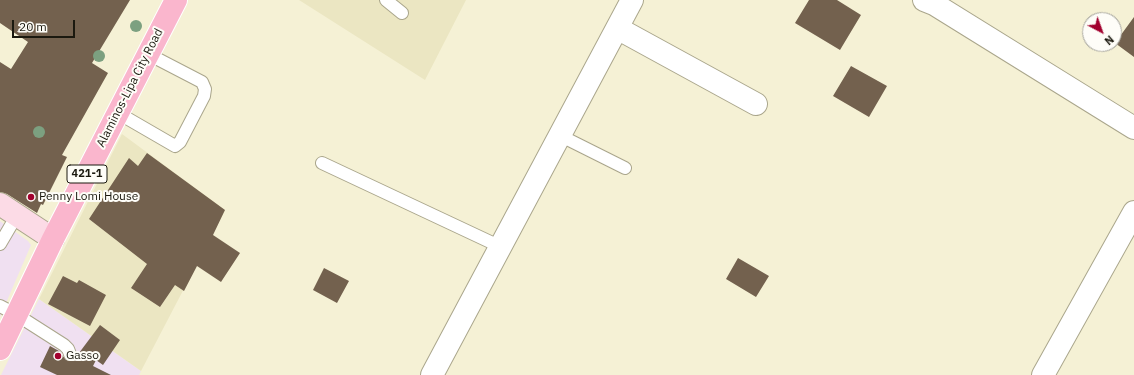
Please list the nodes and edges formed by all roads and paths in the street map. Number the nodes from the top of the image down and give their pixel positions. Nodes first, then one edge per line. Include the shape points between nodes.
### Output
1 (176, 0) edge
2 (386, 0) edge
3 (632, 0) edge
4 (924, 0) edge
5 (402, 13) dead end
6 (617, 28) junction
7 (148, 54) junction
8 (756, 104) dead end
9 (118, 113) junction
10 (1134, 128) edge
11 (559, 135) junction
12 (322, 163) dead end
13 (625, 168) dead end
14 (9, 209) edge
15 (1134, 212) edge
16 (53, 239) junction
17 (0, 244) edge
18 (501, 247) junction
19 (9, 311) edge
20 (0, 349) edge
21 (70, 354) dead end
22 (432, 375) edge
23 (1043, 375) edge

1 - 7 main road, Alaminos-Lipa City Road / 421-1
2 - 5 lane
3 - 6 street
4 - 10 street
6 - 8 street
6 - 11 street
7 - 9 main road, Alaminos-Lipa City Road / 421-1
7 - 9 lane via 202,82 204,96 180,142 175,146
9 - 16 main road, Alaminos-Lipa City Road / 421-1
11 - 13 lane
11 - 18 street
12 - 18 lane
14 - 16 street
14 - 17 lane
15 - 23 street
16 - 19 main road, Alaminos-Lipa City Road / 421-1
18 - 22 street
19 - 20 main road, Alaminos-Lipa City Road / 421-1
19 - 21 lane via 64,345

